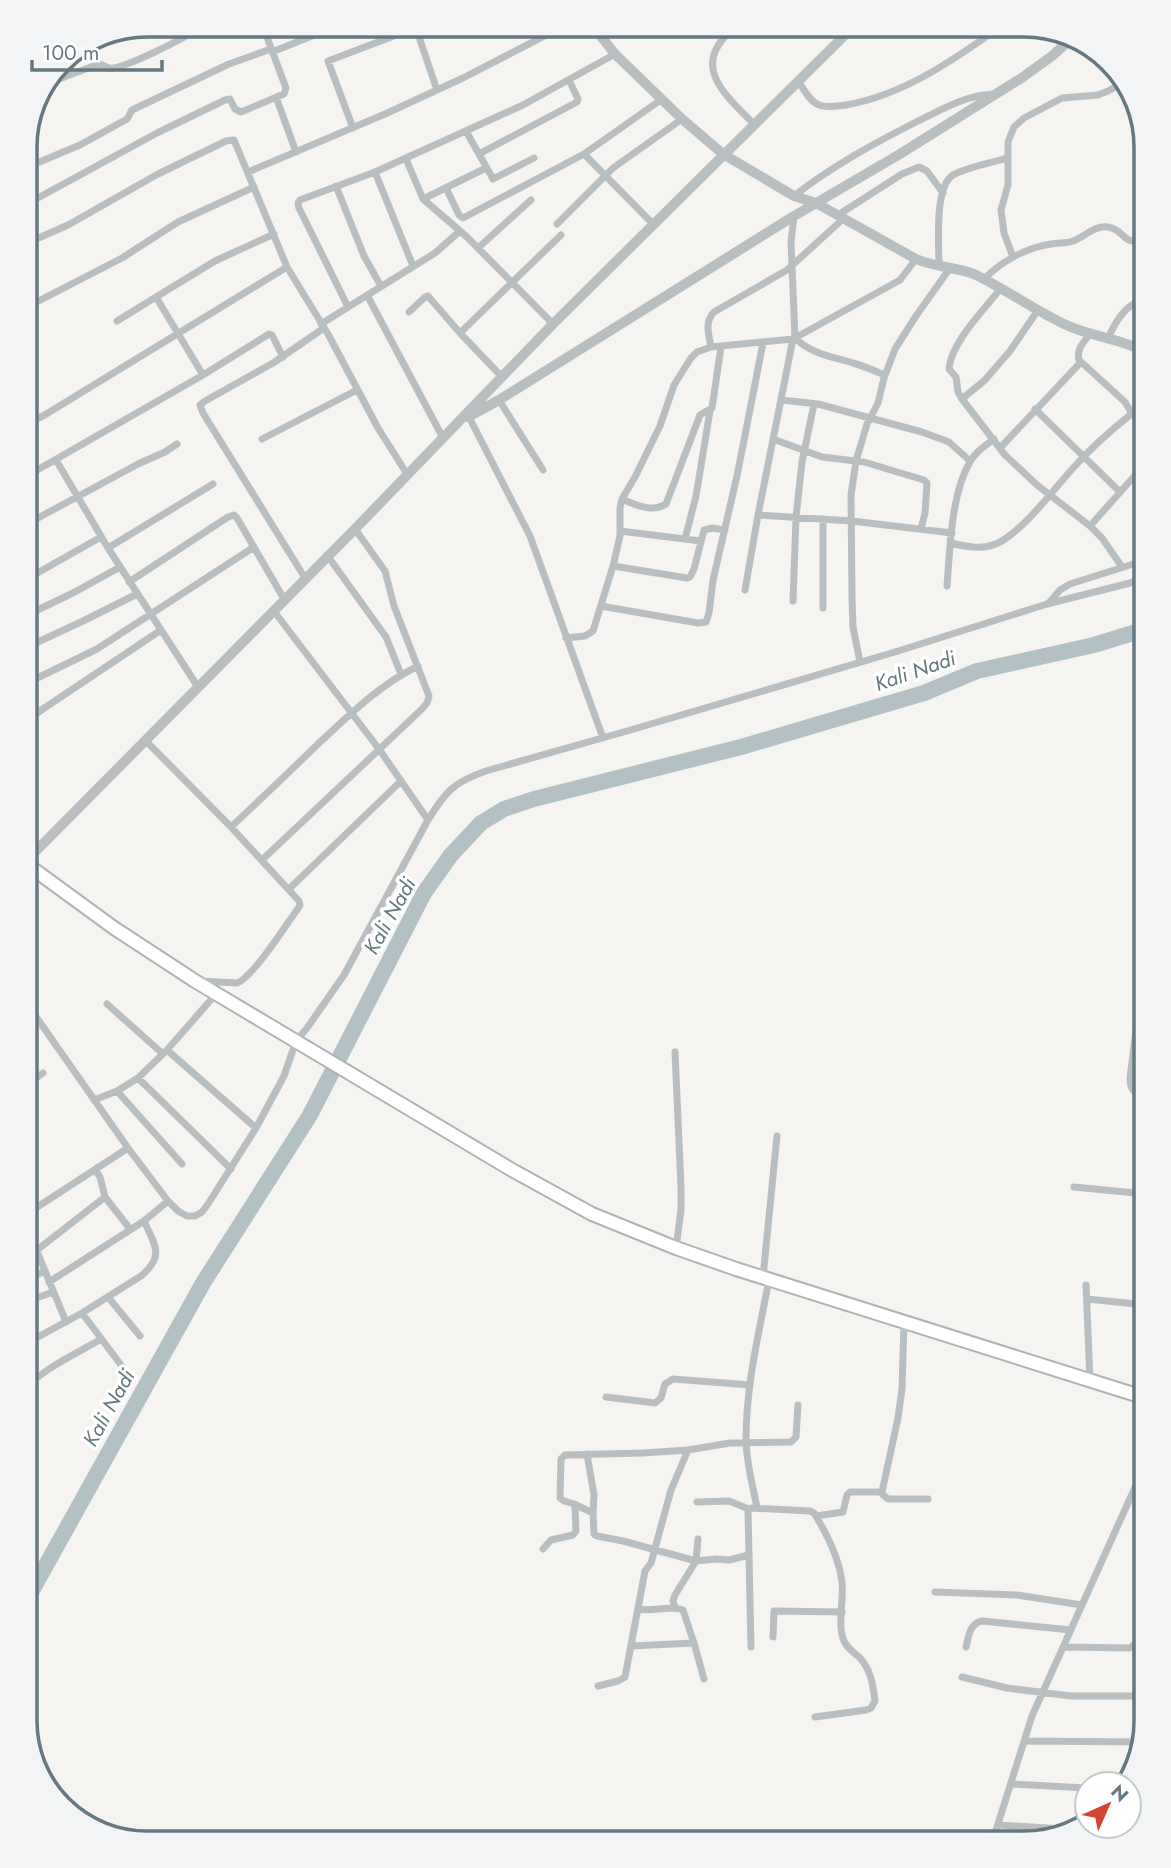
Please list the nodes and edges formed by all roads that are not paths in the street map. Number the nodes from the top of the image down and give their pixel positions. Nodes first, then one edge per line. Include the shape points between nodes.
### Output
1 (184, 37) edge
2 (267, 37) edge
3 (308, 37) edge
4 (391, 37) edge
5 (419, 37) edge
6 (542, 37) edge
7 (601, 37) edge
8 (723, 37) edge
9 (985, 37) edge
10 (840, 38) edge
11 (1065, 45) edge
12 (271, 50) junction
13 (615, 54) junction
14 (60, 78) edge
15 (569, 80) junction
16 (798, 81) junction
17 (1116, 86) edge
18 (437, 90) junction
19 (996, 94) junction
20 (276, 97) junction
21 (662, 99) junction
22 (682, 119) junction
23 (754, 124) junction
24 (353, 128) junction
25 (467, 131) junction
26 (296, 152) junction
27 (479, 154) junction
28 (584, 154) junction
29 (723, 154) junction
30 (534, 158) dead end
31 (1007, 158) junction
32 (406, 159) junction
33 (37, 163) edge
34 (486, 168) junction
35 (248, 172) junction
36 (375, 172) junction
37 (605, 175) junction
38 (336, 186) junction
39 (254, 187) junction
40 (446, 188) junction
41 (943, 192) junction
42 (794, 196) junction
43 (37, 198) edge
44 (423, 199) junction
45 (531, 200) dead end
46 (816, 203) junction
47 (794, 216) junction
48 (841, 216) junction
49 (557, 224) dead end
50 (653, 224) junction
51 (460, 231) junction
52 (274, 234) junction
53 (561, 235) dead end
54 (37, 239) edge
55 (1134, 242) edge
56 (478, 248) junction
57 (1013, 257) junction
58 (916, 259) junction
59 (792, 265) junction
60 (414, 266) junction
61 (287, 267) junction
62 (945, 267) junction
63 (984, 279) junction
64 (511, 283) junction
65 (381, 286) junction
66 (1001, 288) junction
67 (367, 295) junction
68 (156, 297) junction
69 (37, 303) edge
70 (1134, 303) edge
71 (348, 307) junction
72 (1038, 310) junction
73 (409, 312) dead end
74 (117, 321) dead end
75 (553, 324) junction
76 (322, 326) junction
77 (178, 333) junction
78 (460, 333) junction
79 (1090, 334) junction
80 (1108, 338) junction
81 (794, 339) junction
82 (763, 343) junction
83 (721, 346) junction
84 (711, 347) junction
85 (1134, 347) edge
86 (283, 357) junction
87 (1081, 362) junction
88 (203, 375) junction
89 (885, 375) junction
90 (502, 377) junction
91 (357, 390) junction
92 (962, 399) junction
93 (499, 400) junction
94 (781, 400) junction
95 (814, 404) junction
96 (1035, 409) junction
97 (710, 411) junction
98 (469, 417) junction
99 (870, 418) junction
100 (37, 419) edge
101 (457, 424) junction
102 (443, 438) junction
103 (262, 439) dead end
104 (773, 439) junction
105 (994, 439) junction
106 (177, 444) dead end
107 (1000, 447) junction
108 (804, 451) junction
109 (1084, 457) junction
110 (56, 460) junction
111 (856, 461) junction
112 (970, 461) junction
113 (37, 470) edge
114 (543, 470) dead end
115 (407, 474) junction
116 (1134, 476) edge
117 (213, 484) dead end
118 (1120, 492) junction
119 (1050, 495) junction
120 (78, 496) junction
121 (622, 499) junction
122 (758, 514) junction
123 (796, 517) junction
124 (37, 518) edge
125 (823, 519) junction
126 (852, 521) junction
127 (1090, 526) junction
128 (355, 529) junction
129 (921, 529) junction
130 (620, 530) junction
131 (725, 530) junction
132 (952, 533) junction
133 (101, 537) junction
134 (685, 539) junction
135 (701, 541) junction
136 (951, 543) junction
137 (254, 547) junction
138 (108, 548) junction
139 (327, 555) junction
140 (1134, 564) edge
141 (613, 566) junction
142 (120, 567) junction
143 (1122, 567) junction
144 (37, 573) edge
145 (305, 578) junction
146 (1134, 581) edge
147 (129, 582) junction
148 (947, 586) dead end
149 (745, 590) dead end
150 (137, 594) junction
151 (284, 599) junction
152 (793, 601) dead end
153 (1047, 604) junction
154 (601, 606) junction
155 (822, 607) dead end
156 (37, 610) edge
157 (273, 610) junction
158 (150, 614) junction
159 (161, 630) junction
160 (566, 638) junction
161 (37, 642) edge
162 (860, 662) junction
163 (418, 666) junction
164 (401, 674) junction
165 (37, 678) edge
166 (198, 687) junction
167 (37, 712) edge
168 (352, 713) junction
169 (603, 738) junction
170 (145, 740) junction
171 (379, 749) junction
172 (401, 781) junction
173 (428, 820) junction
174 (231, 827) junction
175 (37, 850) edge
176 (262, 860) junction
177 (37, 871) edge
178 (289, 889) junction
179 (195, 981) junction
180 (216, 994) junction
181 (107, 1004) dead end
182 (37, 1018) edge
183 (302, 1045) junction
184 (1134, 1046) edge
185 (165, 1052) junction
186 (675, 1052) dead end
187 (43, 1073) dead end
188 (37, 1077) edge
189 (138, 1078) junction
190 (117, 1091) junction
191 (1134, 1092) edge
192 (94, 1100) junction
193 (256, 1128) junction
194 (777, 1136) dead end
195 (128, 1148) junction
196 (182, 1164) dead end
197 (231, 1169) junction
198 (95, 1170) junction
199 (1074, 1187) dead end
200 (1134, 1193) edge
201 (105, 1197) junction
202 (168, 1201) junction
203 (37, 1207) edge
204 (147, 1218) junction
205 (130, 1229) junction
206 (676, 1248) junction
207 (37, 1250) joint
208 (44, 1272) junction
209 (37, 1274) edge
210 (766, 1279) junction
211 (49, 1282) junction
212 (1086, 1285) dead end
213 (53, 1292) junction
214 (108, 1297) junction
215 (37, 1298) edge
216 (1087, 1299) junction
217 (1134, 1304) edge
218 (82, 1313) junction
219 (66, 1322) junction
220 (904, 1323) junction
221 (140, 1336) dead end
222 (37, 1337) edge
223 (101, 1339) junction
224 (124, 1369) dead end
225 (37, 1379) edge
226 (1090, 1381) junction
227 (750, 1385) junction
228 (1134, 1394) edge
229 (606, 1397) dead end
230 (798, 1405) dead end
231 (746, 1442) junction
232 (688, 1450) junction
233 (587, 1454) junction
234 (1134, 1491) edge
235 (882, 1492) junction
236 (928, 1499) dead end
237 (697, 1502) dead end
238 (574, 1504) junction
239 (753, 1508) junction
240 (593, 1513) junction
241 (816, 1517) junction
242 (698, 1539) dead end
243 (543, 1549) dead end
244 (654, 1550) junction
245 (749, 1555) junction
246 (695, 1561) junction
247 (935, 1592) dead end
248 (1082, 1605) junction
249 (675, 1608) junction
250 (638, 1609) junction
251 (842, 1612) junction
252 (1072, 1630) junction
253 (772, 1637) dead end
254 (694, 1643) junction
255 (1134, 1645) edge
256 (631, 1646) junction
257 (751, 1647) dead end
258 (966, 1647) dead end
259 (1064, 1647) junction
260 (962, 1677) dead end
261 (704, 1679) dead end
262 (598, 1686) dead end
263 (1042, 1692) junction
264 (1134, 1696) edge
265 (815, 1717) dead end
266 (1025, 1741) junction
267 (1132, 1742) edge
268 (1012, 1784) junction
269 (1073, 1787) edge
270 (998, 1825) junction
271 (1049, 1828) edge
272 (996, 1831) edge

1 - 14 street via 114,68 99,64
2 - 12 street
3 - 12 street
4 - 24 street via 328,61
5 - 18 street
6 - 18 street
7 - 13 street
8 - 23 street via 713,56 714,70 722,91
9 - 16 street via 909,84 861,102 821,106
10 - 16 street
11 - 19 street
12 - 20 street via 286,90
12 - 33 street via 229,64 132,110 127,119
13 - 15 street
13 - 21 street
15 - 25 street
15 - 27 street via 577,102
16 - 23 street
17 - 31 street via 1098,95 1062,98 1024,118 1010,135
18 - 24 street
19 - 42 street via 975,95 900,130
19 - 46 street
20 - 26 street
20 - 43 street via 241,112 230,99 225,100
21 - 22 street
21 - 28 street
22 - 29 street
22 - 37 street
23 - 29 street
24 - 26 street
25 - 27 street
25 - 32 street
26 - 35 street
27 - 34 street
28 - 37 street
28 - 40 street via 463,218
29 - 42 street
29 - 50 street
30 - 34 street via 494,179
31 - 41 street via 953,176
31 - 57 street via 1008,185 1001,210
32 - 36 street
32 - 44 street
34 - 40 street
35 - 39 street
35 - 54 street via 237,142 231,139
36 - 38 street
36 - 60 street
37 - 49 street
37 - 50 street
38 - 65 street
38 - 71 street via 298,203
39 - 52 street
39 - 69 street via 178,222
40 - 44 street
41 - 48 street via 919,167
41 - 62 street via 939,216
42 - 46 street
44 - 51 street
45 - 56 street
46 - 47 street
46 - 48 street
47 - 59 street
47 - 93 street
48 - 58 street
48 - 59 street
50 - 75 street
51 - 56 street
51 - 60 street
52 - 61 street
52 - 68 street via 215,261
53 - 64 street
55 - 57 street via 1115,229 1101,227 1069,243 1052,243
56 - 64 street
57 - 63 street
58 - 62 street
58 - 81 street via 900,280
59 - 81 street
59 - 84 street via 709,318
60 - 65 street
61 - 76 street
61 - 77 street
62 - 63 street
62 - 89 street via 895,349
63 - 66 street
64 - 75 street
64 - 78 street
65 - 67 street
66 - 72 street
66 - 92 street via 958,344 949,364
67 - 71 street
67 - 102 street
68 - 74 street
68 - 77 street
70 - 80 street
71 - 76 street
72 - 79 street
72 - 92 street via 1010,351
73 - 78 street via 428,296
75 - 90 street
76 - 86 street
76 - 91 street
77 - 88 street
77 - 100 street
78 - 90 street
79 - 80 street
79 - 87 street via 1077,354
80 - 85 street
81 - 82 street
81 - 89 street via 823,355
81 - 94 street
82 - 83 street
82 - 131 street
83 - 84 street
83 - 97 street
84 - 121 street via 696,352 684,367
86 - 88 street via 269,334
86 - 145 street via 200,405
87 - 96 street
87 - 109 street via 1131,412
88 - 110 street
89 - 99 street
90 - 101 street
91 - 103 street
91 - 115 street
92 - 105 street
93 - 98 street
93 - 114 street
94 - 95 street
94 - 104 street
95 - 99 street
95 - 108 street
96 - 107 street
96 - 109 street
97 - 121 street via 699,415 666,504 658,509
97 - 134 street
98 - 101 street
98 - 160 street via 530,536
99 - 111 street
99 - 112 street via 943,439
101 - 102 street
102 - 115 street
104 - 108 street
104 - 122 street
105 - 107 street
105 - 112 street
106 - 120 street
107 - 119 street
108 - 111 street
108 - 123 street
109 - 118 street
109 - 119 street
110 - 113 street
110 - 120 street
111 - 126 street
111 - 129 street via 927,483
112 - 132 street via 956,500
115 - 128 street
116 - 118 street
117 - 138 street
118 - 127 street
119 - 127 street
119 - 136 street via 998,543 980,548
120 - 124 street
120 - 133 street
121 - 130 street
122 - 123 street
122 - 149 street
123 - 125 street
123 - 152 street
125 - 126 street
125 - 155 street
126 - 129 street
126 - 162 street via 853,627
127 - 143 street
128 - 139 street
128 - 163 street via 385,571
129 - 132 street
130 - 134 street
130 - 141 street
131 - 135 street via 707,528
131 - 154 street via 706,622
132 - 136 street
133 - 138 street
133 - 144 street
134 - 135 street
135 - 141 street via 693,575 687,578
136 - 148 street
137 - 147 street via 231,515
137 - 151 street
137 - 158 street
138 - 142 street
139 - 145 street
139 - 164 street via 386,637
140 - 143 street
141 - 154 street
142 - 147 street
142 - 156 street
143 - 153 street via 1070,584
145 - 151 street
146 - 153 street
147 - 150 street
150 - 158 street
150 - 161 street
151 - 157 street
153 - 162 street
154 - 160 street via 591,634
157 - 166 street
157 - 168 street
158 - 159 street
158 - 165 street via 97,649
159 - 166 street
159 - 167 street
160 - 169 street
162 - 169 street
163 - 164 street
163 - 171 street via 428,690 427,703
164 - 168 street
166 - 170 street
168 - 171 street
168 - 174 street
169 - 173 street via 465,778 440,800
170 - 174 street
170 - 175 street
171 - 172 street
171 - 176 street
172 - 173 street
172 - 178 street
173 - 183 street
174 - 176 street
176 - 178 street
177 - 179 main road
178 - 179 street via 300,905 249,976 237,983
179 - 180 main road
180 - 183 main road
180 - 185 street
181 - 185 street
182 - 192 street
183 - 193 street
183 - 206 main road via 512,1170 592,1213
184 - 191 street via 1130,1078
185 - 189 street
185 - 193 street
186 - 206 street via 681,1187
187 - 188 street
189 - 190 street
189 - 197 street
190 - 192 street
190 - 196 street
192 - 195 street
193 - 197 street
194 - 210 street
195 - 198 street
195 - 202 street
197 - 202 street via 195,1216 178,1211
198 - 201 street
198 - 203 street
199 - 200 street
201 - 205 street
201 - 207 street
202 - 204 street
204 - 205 street
204 - 214 street via 157,1252 155,1261
205 - 211 street
206 - 210 main road
207 - 208 street
208 - 209 street
208 - 211 street
210 - 220 main road
210 - 227 street
211 - 213 street
212 - 216 street
213 - 215 street
213 - 219 street
214 - 218 street
214 - 221 street
216 - 217 street
216 - 226 street
218 - 219 street
218 - 223 street
219 - 222 street
220 - 226 main road
220 - 235 street via 902,1389
223 - 224 street
223 - 225 street
226 - 228 main road
227 - 229 street via 673,1379 655,1403
227 - 231 street
230 - 231 street via 794,1441
231 - 232 street
231 - 239 street
232 - 233 street
232 - 244 street
233 - 238 street via 561,1459 560,1498
233 - 240 street
234 - 248 street
235 - 236 street via 888,1499
235 - 241 street via 850,1492 843,1512
237 - 239 street via 729,1501
238 - 240 street
238 - 243 street via 575,1533 551,1540
239 - 241 street via 804,1510
239 - 245 street via 748,1512
240 - 244 street via 595,1535
241 - 251 street via 829,1538 840,1573
242 - 246 street
244 - 246 street
244 - 250 street
245 - 246 street
245 - 257 street
246 - 249 street via 674,1595
247 - 248 street via 1017,1595
248 - 252 street
249 - 250 street
249 - 254 street via 685,1613
250 - 256 street
251 - 253 street via 774,1611
251 - 265 street via 844,1642 866,1665 875,1701 866,1710
252 - 258 street via 982,1622 972,1627
252 - 259 street
254 - 256 street
254 - 261 street
255 - 259 street
256 - 262 street via 625,1676
259 - 263 street
260 - 263 street
263 - 264 street
263 - 266 street
266 - 267 street
266 - 268 street
268 - 269 street
268 - 270 street
270 - 271 street
270 - 272 street

